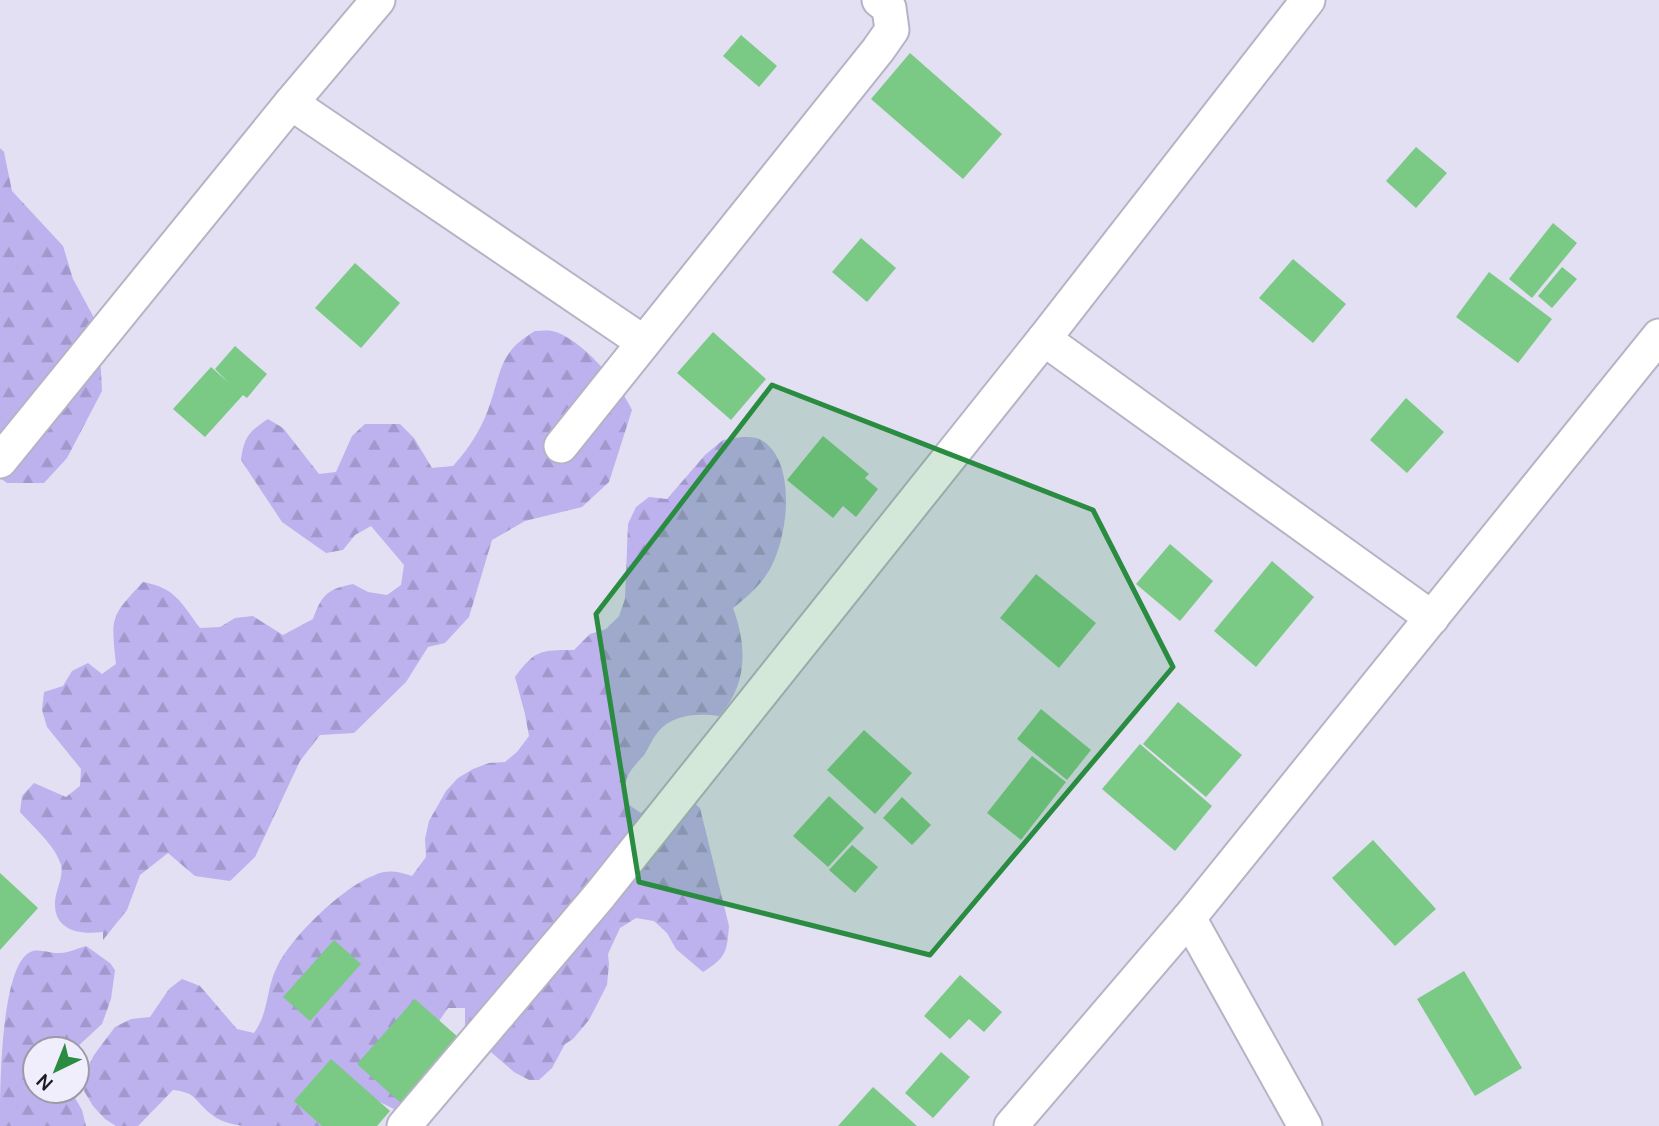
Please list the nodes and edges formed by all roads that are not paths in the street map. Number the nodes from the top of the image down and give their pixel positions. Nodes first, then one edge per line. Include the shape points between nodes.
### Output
1 (378, 0) edge
2 (878, 0) edge
3 (1308, 0) edge
4 (291, 103) junction
5 (1659, 336) edge
6 (1044, 339) junction
7 (643, 342) junction
8 (561, 446) dead end
9 (0, 461) edge
10 (1432, 618) junction
11 (1189, 918) junction
12 (404, 1126) edge
13 (1011, 1126) edge
14 (1305, 1126) edge

1 - 4 street
2 - 7 street via 889,8 892,30
3 - 6 street
4 - 7 street
4 - 9 street
5 - 10 street
6 - 10 street
6 - 12 street via 600,895
7 - 8 street
10 - 11 street
11 - 13 street
11 - 14 street

